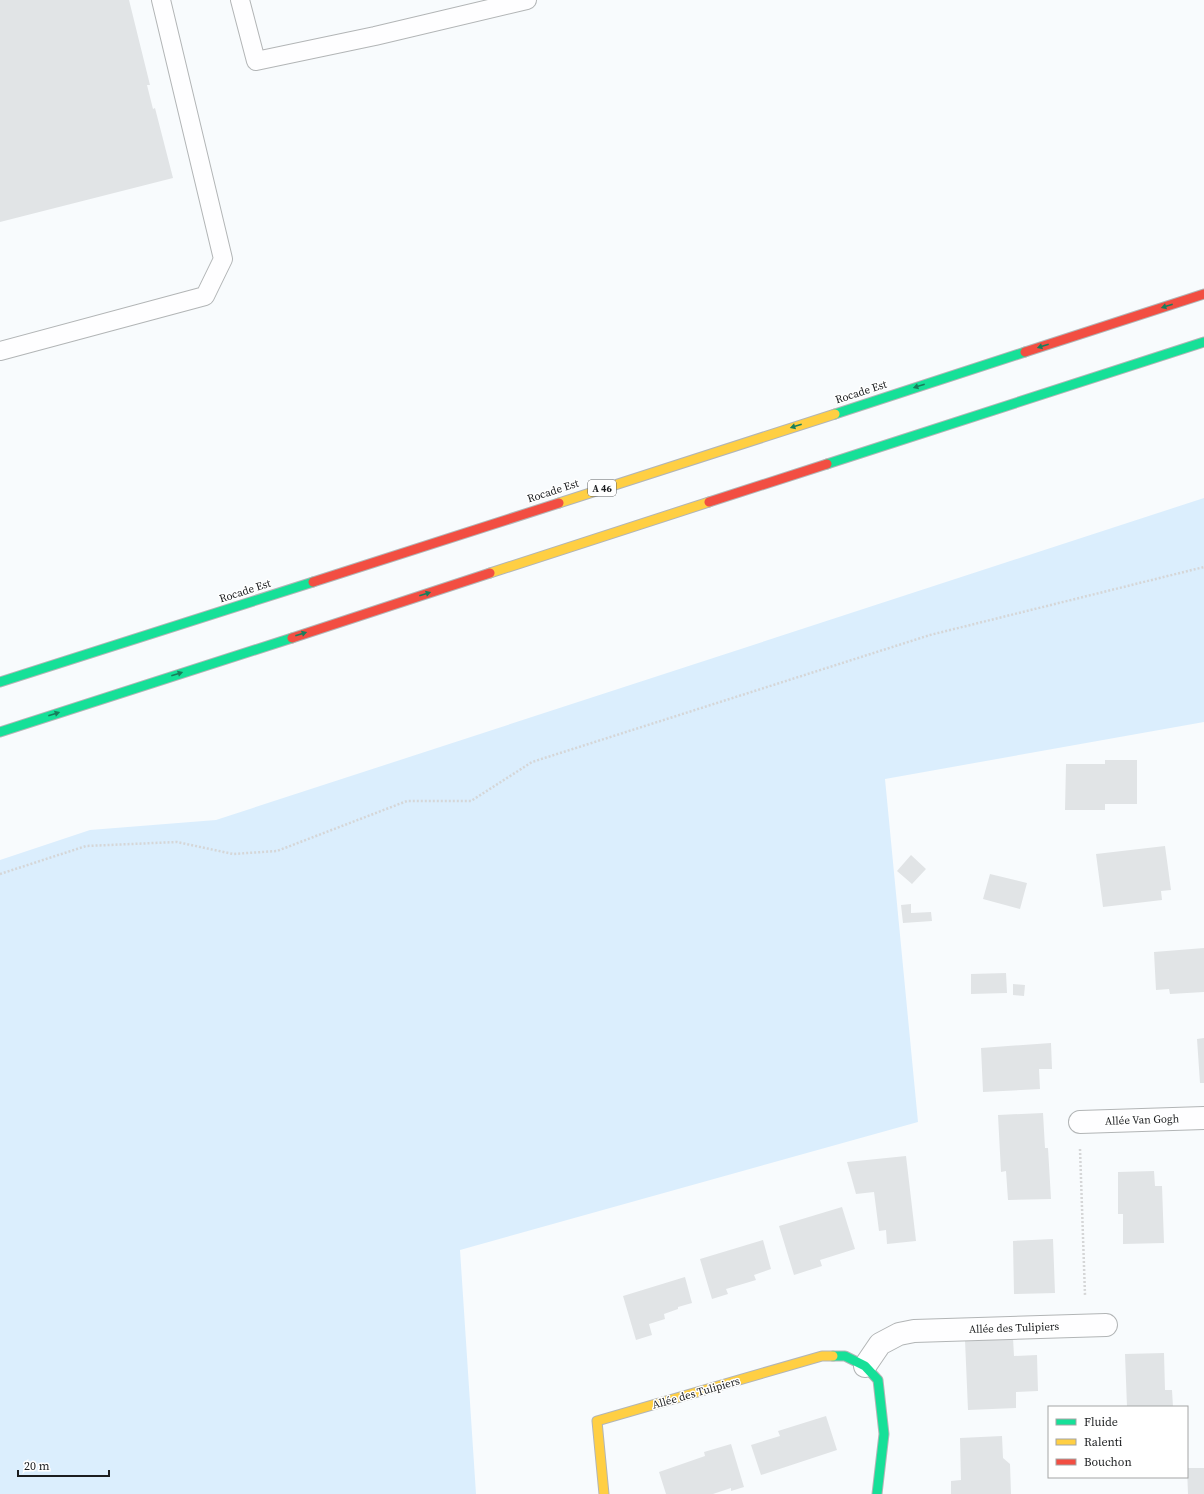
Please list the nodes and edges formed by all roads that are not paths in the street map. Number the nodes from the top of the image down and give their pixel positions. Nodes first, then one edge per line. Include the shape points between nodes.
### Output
1 (161, 0) edge
2 (240, 0) edge
3 (527, 0) edge
4 (1204, 294) edge
5 (1204, 342) edge
6 (0, 351) edge
7 (0, 682) edge
8 (0, 732) edge
9 (1204, 1118) edge
10 (1080, 1122) road end
11 (1106, 1325) dead end
12 (865, 1366) junction
13 (604, 1494) edge
14 (877, 1494) edge

1 - 6 lane via 224,259 206,296
2 - 3 lane via 256,61
4 -> 7 main road, Rocade Est / A 46
8 -> 5 main road
9 - 10 street, Allée Van Gogh
11 - 12 street, Allée des Tulipiers via 914,1331 899,1334 880,1344
12 - 13 main road, Allée des Tulipiers via 846,1356 822,1356 597,1421
12 - 14 main road, Allée des Tulipiers via 878,1380 884,1434

